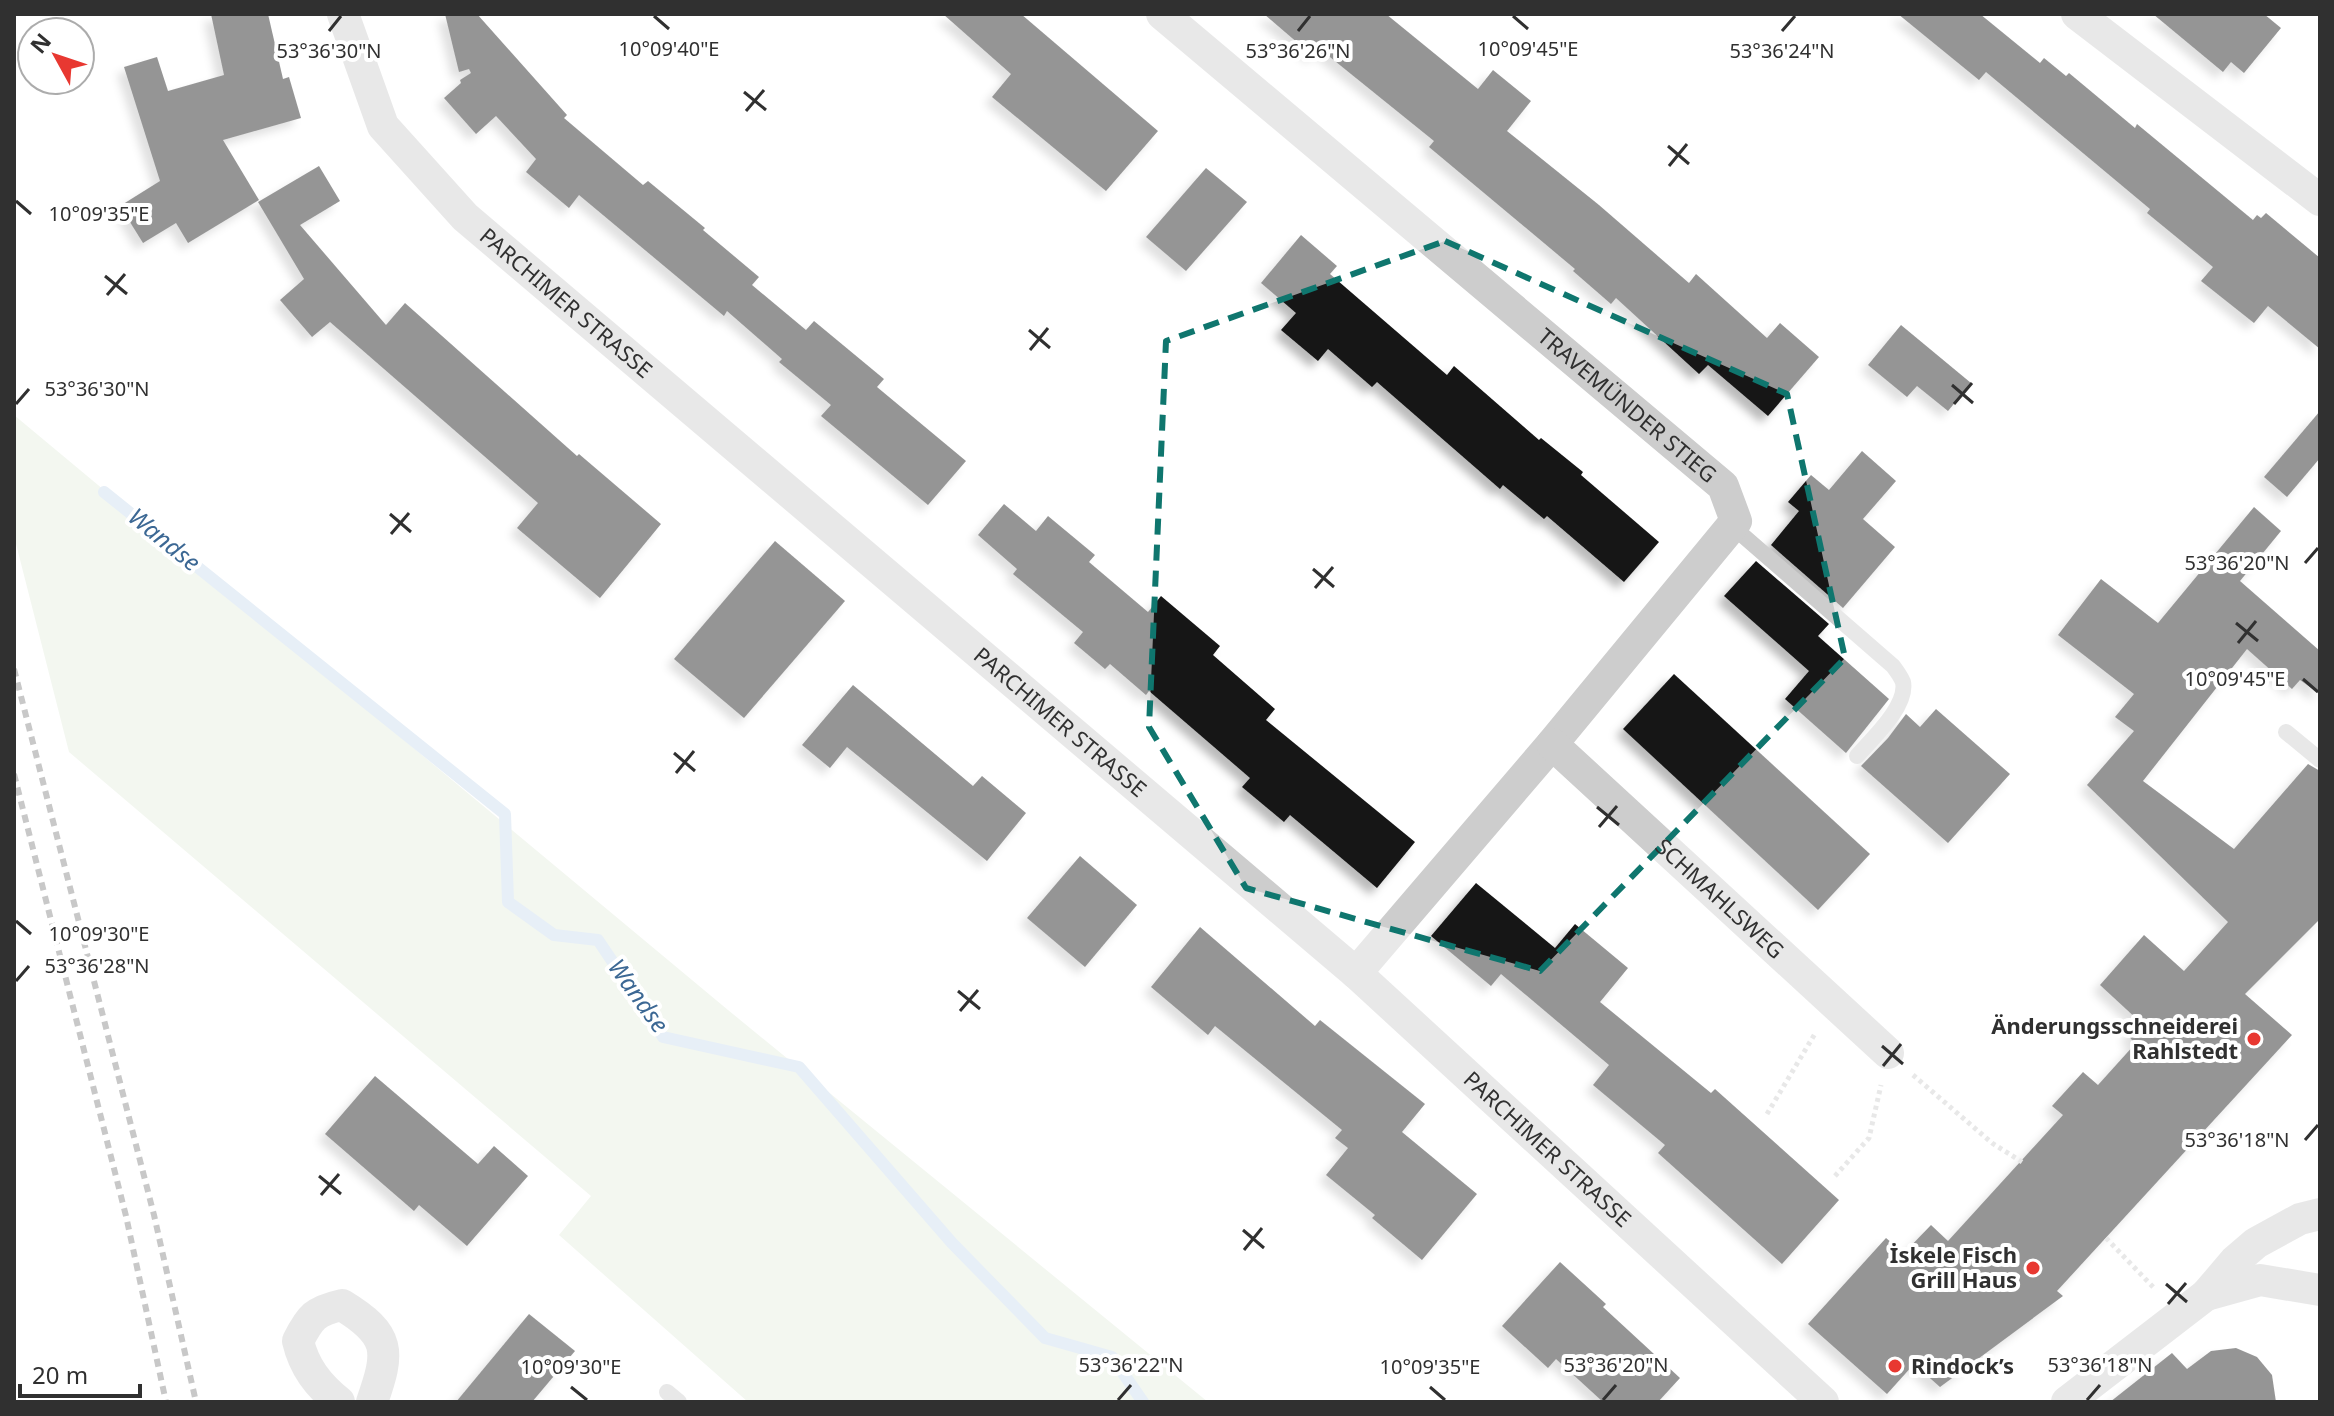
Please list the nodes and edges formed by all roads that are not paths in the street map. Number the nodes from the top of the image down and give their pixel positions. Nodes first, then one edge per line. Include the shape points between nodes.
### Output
1 (343, 14) edge
2 (1162, 14) edge
3 (2077, 14) edge
4 (2320, 200) edge
5 (1732, 526) junction
6 (2286, 732) dead end
7 (1552, 744) junction
8 (1857, 756) dead end
9 (2320, 760) edge
10 (1356, 973) junction
11 (1888, 1053) road end
12 (2320, 1214) edge
13 (2320, 1290) edge
14 (2206, 1295) junction
15 (339, 1402) edge
16 (372, 1402) edge
17 (1823, 1402) edge
18 (2067, 1402) edge

1 - 10 street, PARCHIMER STRASSE via 383,126 465,217
2 - 5 street, TRAVEMÜNDER STIEG via 1723,486 1736,521
3 - 4 street
5 - 7 street
5 - 8 lane via 1893,666 1903,681 1903,697
6 - 9 lane
7 - 10 street
7 - 11 street, SCHMAHLSWEG
10 - 17 street, PARCHIMER STRASSE
12 - 14 street via 2256,1243
13 - 14 street via 2260,1280
14 - 18 street
15 - 16 street via 314,1378 298,1341 321,1309 342,1305 381,1337 384,1368

